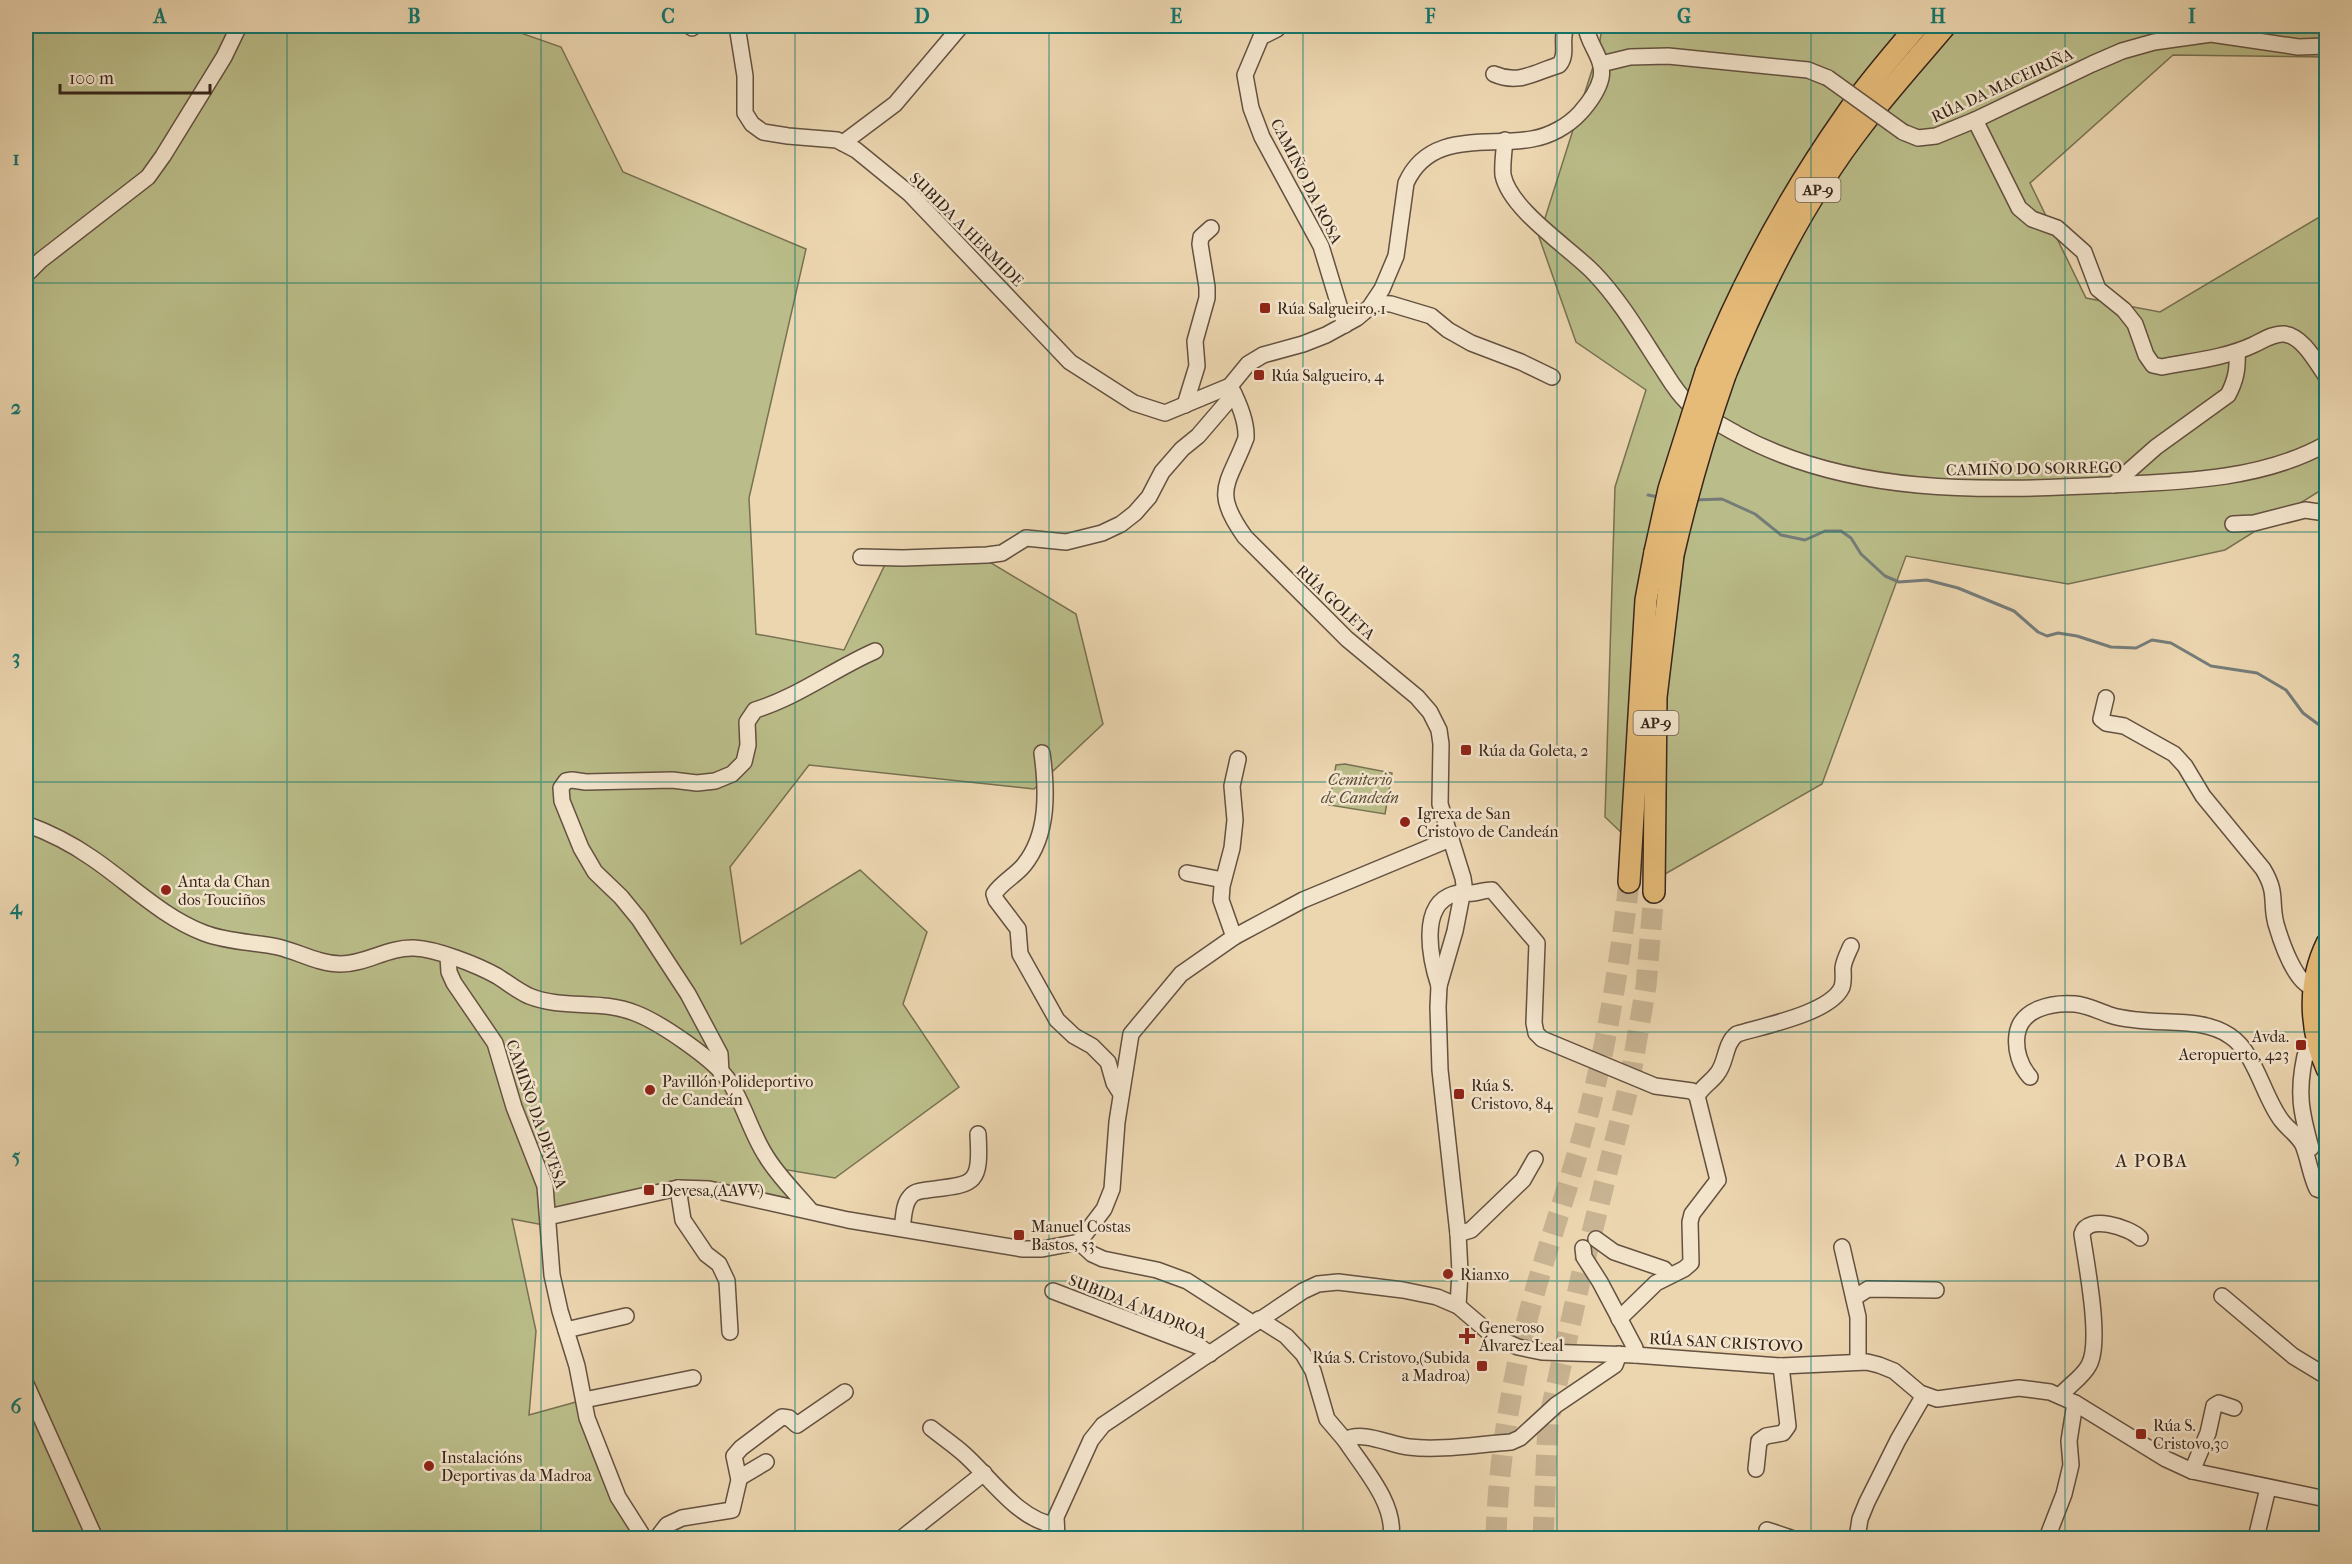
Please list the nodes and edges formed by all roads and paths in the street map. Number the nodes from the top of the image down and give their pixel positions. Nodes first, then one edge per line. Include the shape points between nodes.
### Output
1 (239, 26) edge
2 (737, 26) edge
3 (961, 26) edge
4 (1567, 26) edge
5 (1586, 26) edge
6 (1917, 26) edge
7 (1945, 26) edge
8 (1277, 28) dead end
9 (2213, 30) edge
10 (2326, 46) edge
11 (1601, 64) junction
12 (1494, 74) dead end
13 (1975, 120) junction
14 (1505, 140) junction
15 (843, 143) junction
16 (1211, 228) dead end
17 (26, 275) edge
18 (1373, 303) junction
19 (1344, 325) junction
20 (2237, 352) junction
21 (1715, 374) junction
22 (2326, 376) edge
23 (1551, 377) dead end
24 (1232, 390) junction
25 (1185, 405) junction
26 (2326, 444) edge
27 (2113, 485) junction
28 (2326, 513) edge
29 (2233, 524) dead end
30 (1664, 554) junction
31 (861, 557) dead end
32 (875, 651) dead end
33 (2106, 698) dead end
34 (1042, 753) dead end
35 (1238, 759) dead end
36 (26, 824) edge
37 (1450, 839) junction
38 (1187, 873) dead end
39 (1223, 880) junction
40 (1629, 882) tunnel mouth
41 (1654, 892) tunnel mouth
42 (1463, 893) junction
43 (1234, 937) junction
44 (2326, 942) edge
45 (1851, 946) dead end
46 (448, 957) junction
47 (2322, 966) edge
48 (1439, 986) junction
49 (2314, 988) junction
50 (2320, 1025) edge
51 (2318, 1049) junction
52 (2326, 1070) edge
53 (721, 1073) junction
54 (2030, 1077) dead end
55 (1121, 1094) junction
56 (1696, 1096) junction
57 (978, 1134) dead end
58 (1535, 1159) dead end
59 (678, 1188) junction
60 (2326, 1191) edge
61 (811, 1211) junction
62 (548, 1217) junction
63 (902, 1228) junction
64 (1458, 1234) junction
65 (2140, 1238) dead end
66 (1596, 1239) dead end
67 (1079, 1242) junction
68 (1842, 1247) dead end
69 (1583, 1248) dead end
70 (1669, 1275) junction
71 (1936, 1290) dead end
72 (1053, 1291) dead end
73 (2222, 1296) dead end
74 (1854, 1298) junction
75 (1458, 1306) junction
76 (626, 1316) dead end
77 (1619, 1319) junction
78 (1257, 1322) junction
79 (566, 1330) junction
80 (730, 1332) dead end
81 (1209, 1354) junction
82 (1618, 1354) junction
83 (1635, 1355) junction
84 (1858, 1362) junction
85 (1782, 1366) junction
86 (2326, 1376) edge
87 (693, 1378) dead end
88 (26, 1384) edge
89 (845, 1392) dead end
90 (1924, 1395) junction
91 (2060, 1396) junction
92 (584, 1401) junction
93 (2075, 1403) junction
94 (2234, 1408) dead end
95 (931, 1428) dead end
96 (1345, 1440) junction
97 (766, 1462) dead end
98 (1756, 1469) dead end
99 (2192, 1471) junction
100 (984, 1473) junction
101 (739, 1478) junction
102 (2268, 1488) junction
103 (2326, 1499) edge
104 (1767, 1530) dead end
105 (1056, 1532) edge
106 (95, 1539) edge
107 (644, 1539) edge
108 (657, 1539) edge
109 (902, 1539) edge
110 (1391, 1539) edge
111 (1791, 1539) edge
112 (1857, 1539) edge
113 (2047, 1539) edge
114 (2256, 1539) edge

1 - 17 street via 224,57 148,177
2 - 15 street, SUBIDA A HERMIDE via 745,76 745,113 752,124 763,132
3 - 15 street via 895,104
4 - 12 street via 1563,32 1564,55 1558,65 1523,78 1506,79
5 - 11 street
6 - 21 highway, AP-9 via 1847,114 1789,202 1748,276
7 - 21 highway, AP-9 via 1862,125 1810,201
8 - 19 street, CAMIÑO DA ROSA via 1261,37 1245,75 1246,91 1262,137 1322,246
9 - 10 street, RÚA DA MACEIRIÑA via 2298,47
9 - 13 street, RÚA DA MACEIRIÑA via 2122,51
11 - 13 street, RÚA DA MACEIRIÑA, bridge via 1630,57 1668,56 1808,70 1828,78 1903,132 1918,138 1936,136
11 - 14 street via 1597,89 1574,120 1543,136
13 - 20 street via 2019,208 2032,219 2068,235 2084,252 2098,289 2136,324 2153,365 2162,367
14 - 18 street via 1456,145 1433,153 1416,166 1404,191 1396,256
14 - 27 street, CAMIÑO DO SORREGO via 1503,175 1523,208 1593,272 1688,402 1765,450 1863,477 1914,486 2010,489
15 - 25 street, SUBIDA A HERMIDE via 910,194 1070,362 1134,403 1165,413
16 - 25 street via 1201,237 1207,298 1195,341 1197,366
18 - 19 street
18 - 23 street via 1431,316 1471,344
19 - 24 street via 1309,342 1263,355 1248,364
20 - 22 street via 2284,334 2311,355
20 - 27 street via 2236,374 2228,394 2156,447
21 - 30 highway, AP-9, bridge via 1669,489
24 - 25 street, SUBIDA A HERMIDE
24 - 31 street via 1198,436 1162,472 1135,513 1102,533 1066,542 1026,538 1002,553 987,555
24 - 37 street, RÚA GOLETA via 1246,438 1225,487 1232,519 1324,616 1430,712 1439,730 1439,790
26 - 27 street, CAMIÑO DO SORREGO via 2287,461 2238,472 2175,482
28 - 29 street via 2305,510 2254,523
30 - 40 highway, AP-9 via 1646,600
30 - 41 highway, AP-9 via 1656,697
32 - 53 street via 780,702 755,710 747,722 744,762 732,774 697,783 572,780 561,788 562,801 581,848 595,872 639,920 688,994 720,1054
33 - 49 street via 2101,719 2124,726 2174,754 2263,869 2271,881 2276,922 2290,960 2299,978
34 - 55 street via 1046,800 1039,835 1023,865 994,894 1018,929 1020,954 1057,1020 1108,1062
35 - 39 street via 1232,786 1232,848
36 - 46 street via 75,848 148,901 206,934 340,964 412,948
37 - 42 street via 1463,878
37 - 43 street via 1303,900
38 - 39 street
39 - 43 street via 1221,900
42 - 48 street
42 - 48 street via 1453,894 1439,904 1430,925 1432,964
42 - 56 street via 1492,890 1537,943 1534,1023 1542,1039 1655,1086 1692,1091
43 - 55 street via 1181,974 1136,1025 1129,1042
44 - 47 main road
45 - 56 street via 1837,994 1813,1010 1737,1034 1717,1074
46 - 53 street via 552,1003 620,1007 638,1014 675,1036
46 - 62 street, CAMIÑO DA DEVESA via 454,982 495,1043 514,1107 545,1186
47 - 49 main road
48 - 64 street via 1440,1070
49 - 50 main road
50 - 51 main road
51 - 52 main road
51 - 60 street via 2305,1056 2300,1103
53 - 61 street via 768,1159
54 - 60 street via 2023,1069 2016,1044 2025,1016 2038,1009 2076,1004 2112,1016 2214,1028 2240,1045 2282,1121 2303,1145 2317,1188
55 - 67 street via 1110,1196
56 - 70 street via 1718,1180 1692,1214 1691,1263
57 - 63 street via 979,1161 971,1182 911,1195
58 - 64 street via 1524,1180 1471,1230
59 - 61 street via 709,1189
59 - 62 street
59 - 80 street via 683,1220 706,1254 719,1264 727,1281
61 - 63 street
62 - 79 street, CAMIÑO DA DEVESA via 552,1275
63 - 67 street via 1023,1249
64 - 75 street
65 - 91 street via 2128,1229 2094,1223 2084,1227 2094,1335 2092,1354 2086,1369
66 - 70 street via 1614,1252 1664,1269
67 - 78 street via 1103,1259 1157,1270 1187,1281
68 - 74 street
69 - 77 street via 1584,1257
70 - 77 street via 1656,1282
71 - 74 street via 1868,1289
72 - 81 street, SUBIDA Á MADROA via 1200,1347
73 - 86 street via 2293,1356
74 - 84 street
75 - 78 street, SUBIDA Á MADROA via 1403,1290 1328,1282 1303,1291
75 - 82 street, RÚA SAN CRISTOVO via 1492,1335 1518,1347 1551,1353
76 - 79 street
77 - 83 street
78 - 81 street, SUBIDA Á MADROA
78 - 96 street via 1286,1336 1303,1354 1313,1371 1327,1419
79 - 92 street, CAMIÑO DA DEVESA
81 - 105 street, SUBIDA Á MADROA via 1103,1425 1091,1440 1056,1517
82 - 83 street, RÚA SAN CRISTOVO
82 - 96 street via 1615,1365 1511,1442 1420,1448 1351,1437
83 - 85 street, RÚA SAN CRISTOVO
84 - 85 street, RÚA SAN CRISTOVO
84 - 90 street, RÚA SAN CRISTOVO via 1887,1367
85 - 98 street via 1788,1426 1783,1433 1759,1441
87 - 92 street
88 - 106 street
89 - 101 street via 797,1425 782,1417 741,1448 734,1456
90 - 91 street via 1937,1399 2019,1388
90 - 112 street via 1867,1502
91 - 93 street
92 - 107 street, CAMIÑO DA DEVESA via 618,1497
93 - 99 street
93 - 113 street via 2070,1465
94 - 99 street via 2219,1402 2214,1406
95 - 100 street
96 - 110 street via 1387,1507
97 - 101 street
99 - 102 street
100 - 105 street via 1023,1512
100 - 109 street
101 - 108 street via 732,1510 682,1518 667,1525
102 - 103 street
102 - 114 street
104 - 111 street

